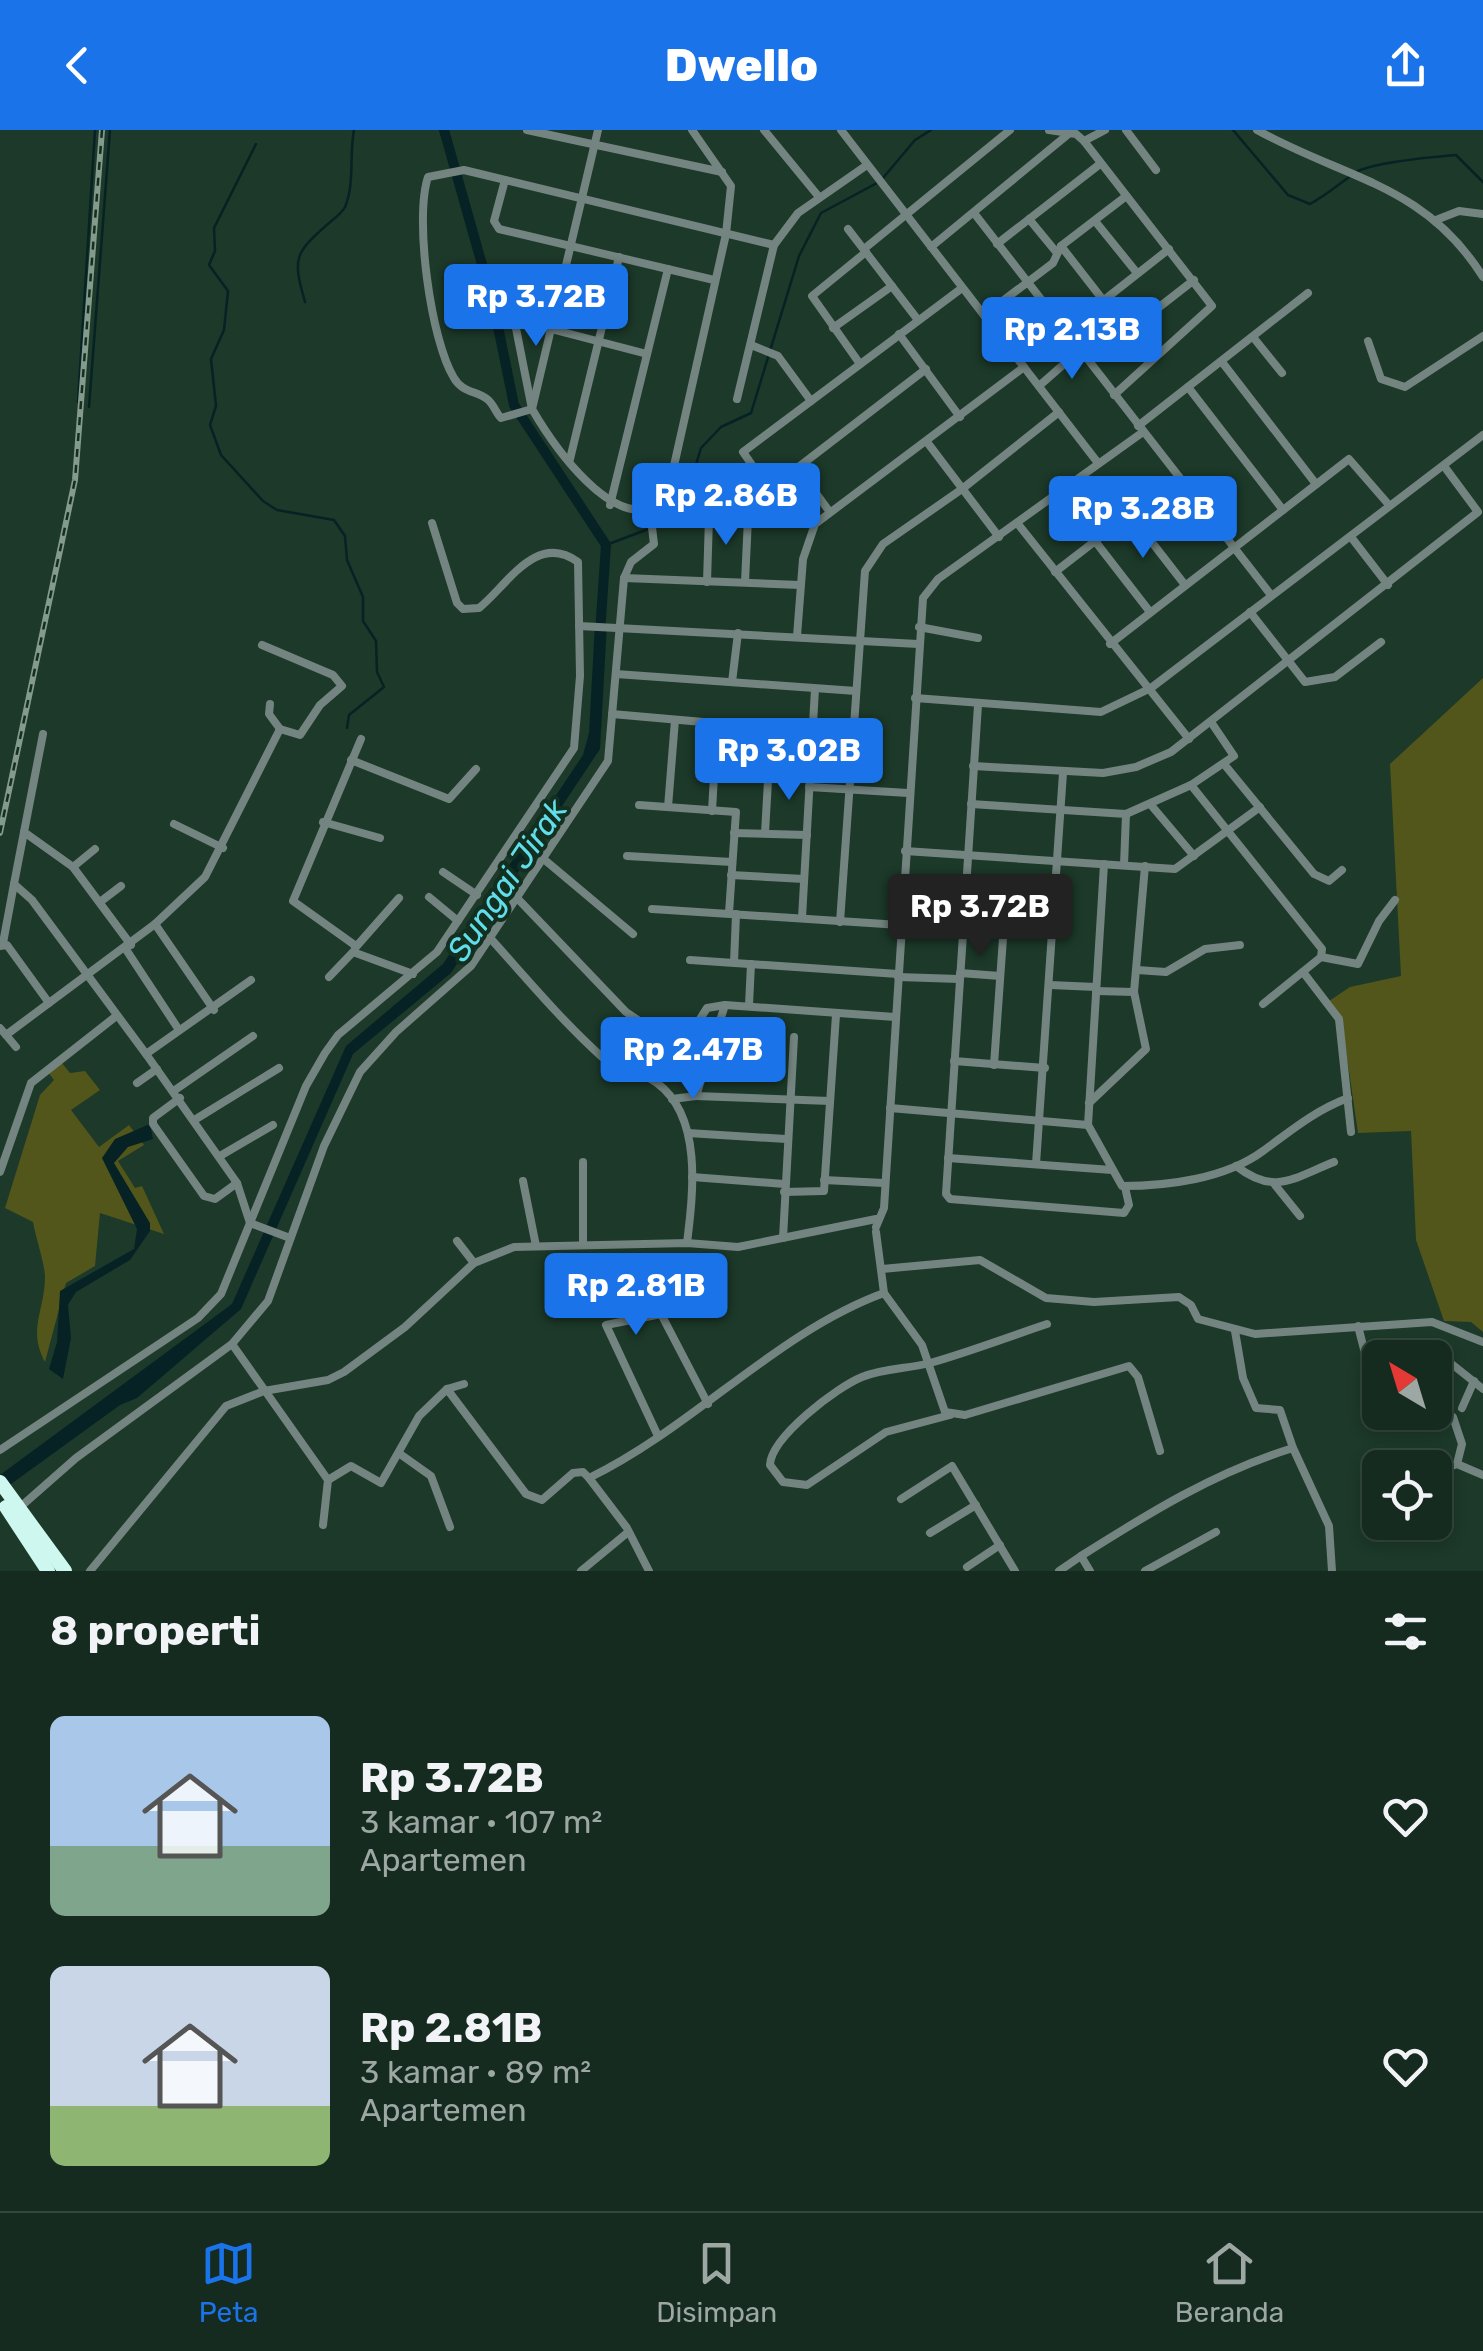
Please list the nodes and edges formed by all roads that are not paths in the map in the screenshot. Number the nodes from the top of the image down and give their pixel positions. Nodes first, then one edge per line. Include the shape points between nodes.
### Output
1 (527, 130) edge
2 (598, 130) edge
3 (692, 130) edge
4 (764, 130) edge
5 (841, 130) edge
6 (1010, 130) edge
7 (1048, 130) edge
8 (1105, 130) edge
9 (1126, 130) edge
10 (1258, 130) edge
11 (1071, 132) junction
12 (1084, 141) junction
13 (594, 145) junction
14 (1100, 164) junction
15 (868, 167) junction
16 (1156, 170) dead end
17 (722, 172) junction
18 (505, 180) junction
19 (819, 196) junction
20 (1125, 197) junction
21 (581, 198) junction
22 (974, 213) junction
23 (1483, 214) edge
24 (907, 215) junction
25 (1029, 219) junction
26 (1436, 220) junction
27 (1095, 221) junction
28 (848, 229) dead end
29 (726, 234) junction
30 (998, 244) junction
31 (774, 245) junction
32 (570, 246) junction
33 (932, 248) junction
34 (1168, 249) junction
35 (865, 250) junction
36 (1059, 250) junction
37 (619, 257) junction
38 (668, 269) junction
39 (1137, 274) junction
40 (1483, 277) edge
41 (714, 280) junction
42 (1194, 280) junction
43 (1028, 281) junction
44 (892, 286) junction
45 (562, 288) junction
46 (962, 288) junction
47 (1308, 293) dead end
48 (1103, 300) junction
49 (984, 316) junction
50 (918, 320) junction
51 (833, 328) junction
52 (551, 329) junction
53 (899, 334) junction
54 (1122, 336) junction
55 (1483, 336) edge
56 (1253, 337) junction
57 (600, 341) junction
58 (1368, 341) dead end
59 (750, 345) junction
60 (1081, 350) junction
61 (647, 354) junction
62 (1090, 360) junction
63 (1222, 362) junction
64 (860, 364) junction
65 (1024, 367) junction
66 (926, 369) junction
67 (1282, 373) dead end
68 (1039, 386) junction
69 (1188, 387) junction
70 (1114, 395) junction
71 (737, 399) dead end
72 (811, 401) junction
73 (529, 410) junction
74 (1059, 412) junction
75 (960, 416) junction
76 (1140, 429) junction
77 (1483, 436) edge
78 (927, 442) junction
79 (570, 460) junction
80 (1098, 464) junction
81 (1444, 466) junction
82 (797, 467) junction
83 (1178, 477) junction
84 (1316, 484) junction
85 (768, 488) junction
86 (962, 489) junction
87 (610, 504) junction
88 (1389, 506) junction
89 (1282, 510) junction
90 (829, 511) junction
91 (650, 513) junction
92 (1130, 514) junction
93 (1481, 516) edge
94 (748, 518) junction
95 (432, 523) dead end
96 (1018, 524) junction
97 (1351, 536) junction
98 (999, 537) junction
99 (1095, 541) junction
100 (1234, 548) junction
101 (1055, 572) junction
102 (624, 578) junction
103 (706, 582) junction
104 (745, 582) junction
105 (800, 585) junction
106 (1186, 585) junction
107 (1388, 585) junction
108 (1272, 595) junction
109 (1150, 612) junction
110 (1250, 612) junction
111 (580, 626) junction
112 (617, 626) junction
113 (918, 627) junction
114 (738, 633) junction
115 (796, 636) junction
116 (978, 638) dead end
117 (858, 639) junction
118 (1382, 642) dead end
119 (918, 644) junction
120 (1110, 644) junction
121 (262, 645) dead end
122 (1288, 660) junction
123 (616, 674) junction
124 (732, 682) junction
125 (1151, 688) junction
126 (815, 689) junction
127 (856, 691) junction
128 (915, 698) junction
129 (270, 704) dead end
130 (978, 705) junction
131 (612, 714) junction
132 (675, 720) junction
133 (1210, 722) junction
134 (717, 724) junction
135 (280, 729) junction
136 (43, 734) dead end
137 (361, 739) dead end
138 (1190, 739) junction
139 (351, 760) junction
140 (1224, 764) junction
141 (973, 766) junction
142 (476, 769) dead end
143 (1064, 773) junction
144 (1191, 786) junction
145 (809, 787) junction
146 (848, 791) junction
147 (908, 793) junction
148 (971, 804) junction
149 (639, 805) dead end
150 (1151, 805) junction
151 (668, 807) junction
152 (1260, 807) junction
153 (712, 811) junction
154 (1060, 812) junction
155 (1126, 814) junction
156 (323, 822) junction
157 (174, 824) dead end
158 (24, 832) junction
159 (1226, 832) junction
160 (734, 834) junction
161 (764, 834) junction
162 (807, 835) junction
163 (380, 838) dead end
164 (223, 848) junction
165 (94, 849) dead end
166 (906, 852) junction
167 (627, 856) dead end
168 (967, 856) junction
169 (1194, 856) junction
170 (546, 860) junction
171 (732, 862) junction
172 (1056, 862) junction
173 (1104, 864) junction
174 (1124, 865) junction
175 (73, 866) junction
176 (1145, 866) junction
177 (1342, 870) dead end
178 (443, 872) dead end
179 (731, 875) junction
180 (804, 879) junction
181 (14, 884) junction
182 (121, 886) dead end
183 (477, 895) junction
184 (429, 897) dead end
185 (399, 898) dead end
186 (518, 899) junction
187 (1396, 900) dead end
188 (100, 902) junction
189 (965, 907) junction
190 (652, 910) dead end
191 (1004, 910) junction
192 (1054, 911) junction
193 (732, 913) junction
194 (802, 918) junction
195 (458, 921) junction
196 (840, 922) junction
197 (155, 924) junction
198 (900, 924) junction
199 (632, 934) dead end
200 (491, 939) junction
201 (2, 944) edge
202 (1240, 945) dead end
203 (128, 946) junction
204 (354, 949) junction
205 (1322, 957) junction
206 (690, 960) dead end
207 (734, 964) junction
208 (751, 964) junction
209 (1136, 970) junction
210 (1303, 972) junction
211 (86, 973) junction
212 (413, 974) junction
213 (329, 976) dead end
214 (898, 976) junction
215 (959, 976) junction
216 (1000, 976) junction
217 (252, 980) dead end
218 (1050, 986) junction
219 (1096, 989) junction
220 (1134, 992) junction
221 (49, 1003) junction
222 (749, 1004) junction
223 (1263, 1004) dead end
224 (725, 1005) junction
225 (214, 1010) junction
226 (836, 1016) junction
227 (115, 1017) junction
228 (895, 1017) junction
229 (180, 1030) junction
230 (3, 1031) edge
231 (252, 1036) dead end
232 (660, 1036) junction
233 (794, 1037) dead end
234 (16, 1047) dead end
235 (146, 1054) junction
236 (954, 1062) junction
237 (994, 1065) junction
238 (157, 1068) junction
239 (279, 1068) dead end
240 (1045, 1068) junction
241 (630, 1072) junction
242 (137, 1083) dead end
243 (178, 1094) junction
244 (696, 1096) junction
245 (788, 1098) junction
246 (1348, 1098) junction
247 (672, 1099) junction
248 (830, 1101) junction
249 (1089, 1103) junction
250 (890, 1108) junction
251 (951, 1112) junction
252 (196, 1119) junction
253 (1040, 1120) junction
254 (274, 1125) dead end
255 (1088, 1125) junction
256 (1351, 1132) dead end
257 (688, 1134) junction
258 (786, 1139) junction
259 (220, 1156) junction
260 (948, 1158) junction
261 (583, 1162) dead end
262 (1334, 1162) dead end
263 (1036, 1164) junction
264 (1236, 1166) junction
265 (1112, 1170) junction
266 (0, 1172) edge
267 (692, 1177) junction
268 (824, 1180) junction
269 (524, 1181) dead end
270 (237, 1183) junction
271 (884, 1183) junction
272 (1274, 1185) junction
273 (1125, 1187) junction
274 (784, 1188) junction
275 (1300, 1216) dead end
276 (253, 1224) junction
277 (876, 1226) junction
278 (286, 1237) junction
279 (783, 1238) junction
280 (457, 1241) dead end
281 (687, 1243) junction
282 (582, 1245) junction
283 (536, 1246) junction
284 (474, 1263) junction
285 (882, 1269) junction
286 (884, 1293) junction
287 (1047, 1324) dead end
288 (1358, 1326) junction
289 (1236, 1332) junction
290 (1362, 1342) edge
291 (1483, 1342) edge
292 (232, 1344) junction
293 (928, 1364) junction
294 (1452, 1365) edge
295 (1474, 1381) junction
296 (464, 1384) dead end
297 (1483, 1388) edge
298 (448, 1389) junction
299 (264, 1391) junction
300 (708, 1404) junction
301 (1462, 1408) dead end
302 (950, 1416) junction
303 (1452, 1418) edge
304 (658, 1436) junction
305 (1293, 1448) junction
306 (0, 1450) edge
307 (1160, 1451) dead end
308 (400, 1454) junction
309 (1457, 1464) junction
310 (1452, 1466) edge
311 (1483, 1475) edge
312 (590, 1478) junction
313 (328, 1480) junction
314 (0, 1482) edge
315 (901, 1498) dead end
316 (976, 1504) junction
317 (8, 1508) edge
318 (323, 1525) dead end
319 (450, 1527) dead end
320 (1216, 1532) dead end
321 (628, 1533) junction
322 (930, 1534) dead end
323 (1000, 1545) junction
324 (1081, 1556) junction
325 (967, 1566) dead end
326 (48, 1571) edge
327 (64, 1571) edge
328 (90, 1571) edge
329 (582, 1571) edge
330 (648, 1571) edge
331 (1015, 1571) edge
332 (1059, 1571) edge
333 (1090, 1571) edge
334 (1145, 1571) edge
335 (1332, 1571) edge

1 - 13 street
2 - 13 street
3 - 17 street
4 - 19 street
5 - 15 street
6 - 24 street
7 - 11 street
8 - 12 street
9 - 16 street
10 - 26 street via 1418,204
11 - 12 street
11 - 22 street
12 - 14 street
13 - 17 street
13 - 21 street
14 - 20 street
14 - 25 street
15 - 19 street
15 - 24 street
17 - 29 street via 732,194
18 - 21 street
18 - 32 street via 494,221 499,229
18 - 73 street via 457,171 426,182 428,286 453,376 504,419
19 - 31 street
20 - 27 street
20 - 34 street
21 - 29 street
21 - 32 street
22 - 30 street
22 - 33 street
23 - 26 street via 1460,211
24 - 33 street
24 - 35 street
25 - 30 street
25 - 36 street
26 - 40 street
27 - 36 street
27 - 39 street
28 - 35 street
29 - 31 street
29 - 41 street
30 - 43 street
31 - 59 street
32 - 37 street
32 - 45 street
33 - 46 street
34 - 39 street
34 - 42 street
35 - 44 street
35 - 51 street via 812,296
36 - 43 street
36 - 48 street
37 - 38 street
37 - 57 street
38 - 41 street
38 - 61 street
39 - 48 street
41 - 91 street via 669,488
42 - 54 street
42 - 70 street via 1213,310
43 - 49 street
43 - 60 street
44 - 50 street
44 - 51 street
45 - 52 street
45 - 73 street via 515,278 505,286
46 - 49 street
46 - 50 street
47 - 56 street
48 - 54 street via 1100,307
49 - 65 street
50 - 53 street
51 - 64 street
52 - 57 street
52 - 73 street
53 - 64 street
53 - 66 street
54 - 62 street
55 - 58 street via 1405,386 1381,378
56 - 63 street
56 - 67 street
57 - 61 street
57 - 79 street
59 - 71 street
59 - 72 street via 774,352
60 - 62 street
60 - 68 street
61 - 87 street
62 - 70 street
63 - 69 street
63 - 84 street
64 - 72 street
65 - 68 street
65 - 75 street
66 - 75 street
66 - 82 street
68 - 74 street
69 - 76 street
69 - 89 street
70 - 76 street
72 - 85 street via 743,452
73 - 79 street
74 - 80 street
74 - 86 street
75 - 78 street
76 - 80 street
76 - 83 street
77 - 81 street
78 - 86 street
78 - 90 street
79 - 87 street
80 - 96 street
81 - 88 street
81 - 93 street
82 - 85 street
82 - 90 street
83 - 92 street
83 - 100 street
84 - 88 street via 1351,459
84 - 89 street
85 - 94 street
86 - 98 street
86 - 117 street via 871,558 862,581
87 - 91 street
88 - 97 street
89 - 100 street
90 - 105 street via 807,541
91 - 102 street via 654,544 631,562
92 - 99 street
92 - 106 street
93 - 107 street
94 - 103 street via 709,518
94 - 104 street
95 - 111 street via 460,608 480,608 530,559 567,556 581,572
96 - 98 street
96 - 101 street
97 - 107 street
97 - 108 street
98 - 113 street via 928,588
99 - 101 street
99 - 109 street
100 - 106 street
100 - 108 street
101 - 120 street
102 - 103 street
102 - 112 street
103 - 104 street
104 - 105 street
105 - 115 street
106 - 109 street
107 - 122 street
108 - 110 street
109 - 120 street
110 - 122 street
110 - 125 street
111 - 112 street
111 - 183 street via 574,748
112 - 114 street
112 - 123 street
113 - 116 street
113 - 119 street
114 - 115 street
114 - 124 street
115 - 117 street
117 - 119 street
117 - 127 street
118 - 122 street via 1325,680 1300,679
119 - 128 street
120 - 125 street
121 - 135 street via 342,686 300,735
122 - 133 street
123 - 124 street
123 - 131 street
124 - 126 street
125 - 130 street via 1100,712
125 - 138 street
126 - 127 street
126 - 145 street
127 - 146 street
128 - 130 street
128 - 147 street
129 - 135 street
130 - 141 street
131 - 132 street
131 - 170 street via 608,761
132 - 134 street
132 - 151 street
133 - 138 street
133 - 140 street via 1234,751
134 - 153 street
134 - 161 street via 771,728
135 - 164 street
136 - 158 street
137 - 139 street
138 - 143 street via 1118,772
139 - 142 street via 449,800
139 - 156 street
140 - 144 street
140 - 152 street
141 - 143 street
141 - 148 street
143 - 154 street
144 - 150 street
144 - 159 street
145 - 146 street
145 - 162 street
146 - 147 street
146 - 196 street
147 - 166 street
148 - 154 street
148 - 168 street
149 - 151 street
150 - 155 street
150 - 169 street
151 - 153 street
152 - 159 street
152 - 177 street via 1314,874 1329,881
153 - 160 street via 736,812
154 - 155 street
154 - 172 street
155 - 174 street
156 - 163 street
156 - 204 street via 294,901
157 - 164 street
158 - 175 street
158 - 181 street
159 - 169 street
159 - 205 street
160 - 161 street
160 - 171 street
161 - 162 street
162 - 180 street
164 - 197 street via 182,902
165 - 175 street
166 - 168 street
166 - 198 street
167 - 171 street
168 - 172 street
168 - 189 street
169 - 176 street via 1175,869
170 - 186 street
170 - 199 street
171 - 179 street
172 - 173 street
172 - 192 street
173 - 174 street
173 - 219 street
174 - 176 street
175 - 188 street
176 - 209 street
178 - 183 street
179 - 180 street
179 - 193 street
180 - 194 street
181 - 201 street
181 - 211 street
182 - 188 street
183 - 195 street
184 - 195 street
185 - 204 street
186 - 200 street
186 - 232 street via 616,1002
187 - 205 street via 1358,964
188 - 203 street
189 - 191 street
189 - 215 street
190 - 193 street
191 - 192 street
191 - 216 street
192 - 218 street
193 - 194 street
193 - 207 street
194 - 196 street
195 - 212 street
196 - 198 street
197 - 203 street
197 - 225 street
198 - 214 street
200 - 241 street via 570,1026
200 - 278 street via 454,985 360,1072
201 - 221 street
202 - 209 street via 1205,950 1166,972
203 - 211 street
203 - 229 street
204 - 212 street
204 - 213 street
205 - 210 street
206 - 207 street
207 - 208 street
208 - 214 street
208 - 222 street
209 - 220 street
210 - 223 street
210 - 246 street via 1339,1020
211 - 221 street
211 - 227 street
212 - 276 street via 338,1034 325,1053
214 - 215 street
214 - 228 street
215 - 216 street
215 - 236 street
216 - 237 street
217 - 225 street
218 - 219 street
218 - 240 street
219 - 220 street
219 - 249 street
220 - 249 street via 1146,1049
221 - 230 street
222 - 224 street
222 - 226 street
224 - 232 street via 707,1008 686,1041
224 - 244 street
225 - 229 street
226 - 228 street
226 - 248 street
227 - 235 street
227 - 266 street via 31,1083
228 - 250 street
229 - 235 street
230 - 234 street
231 - 243 street
232 - 241 street
233 - 245 street
235 - 238 street
236 - 237 street
236 - 251 street
237 - 240 street
238 - 242 street
238 - 243 street
239 - 252 street
240 - 253 street
241 - 247 street via 659,1084
243 - 252 street
243 - 270 street via 153,1124 204,1196 215,1198
244 - 245 street
244 - 247 street
245 - 248 street
245 - 258 street
246 - 256 street
246 - 264 street via 1313,1112
247 - 257 street
248 - 268 street
249 - 255 street
250 - 251 street
250 - 271 street
251 - 253 street
251 - 260 street
252 - 259 street
253 - 255 street
253 - 263 street
254 - 259 street
255 - 265 street
257 - 258 street
257 - 267 street
258 - 274 street
259 - 270 street
260 - 263 street
260 - 273 street via 950,1199 1124,1214
261 - 282 street
262 - 272 street
263 - 265 street
264 - 272 street
264 - 273 street
265 - 273 street
267 - 274 street
267 - 281 street
268 - 271 street
268 - 274 street via 822,1192
269 - 283 street
270 - 276 street
271 - 277 street
272 - 275 street
274 - 279 street
276 - 278 street
276 - 306 street via 209,1309
277 - 279 street
277 - 285 street
278 - 292 street via 268,1301
279 - 281 street via 738,1247
280 - 284 street
281 - 282 street
282 - 283 street
283 - 284 street
284 - 299 street via 344,1372
285 - 286 street
285 - 289 street via 980,1260 1046,1298 1179,1296 1198,1319
286 - 293 street via 918,1338
286 - 300 street via 805,1331
287 - 293 street
288 - 289 street
288 - 290 street
288 - 291 street via 1432,1322
289 - 305 street via 1248,1398 1256,1408 1280,1410
292 - 299 street
292 - 317 street
293 - 302 street
293 - 302 street via 851,1382 778,1442 770,1465 783,1482 806,1485 886,1432
294 - 295 street
295 - 297 street
295 - 301 street
296 - 298 street
298 - 308 street via 419,1416
298 - 312 street via 529,1497 542,1500 580,1471
299 - 313 street
299 - 328 street via 226,1406
300 - 304 street
300 - 304 street via 660,1314 606,1326
302 - 307 street via 1129,1366
303 - 309 street via 1462,1444
304 - 312 street
305 - 324 street via 1255,1458 1184,1493
305 - 335 street via 1329,1526
308 - 313 street via 380,1484 351,1466
308 - 319 street via 431,1476
309 - 310 street
309 - 311 street
312 - 321 street
313 - 318 street
314 - 317 highway
315 - 316 street via 952,1466
316 - 322 street
316 - 323 street
317 - 326 highway
317 - 327 highway
320 - 334 street
321 - 329 street
321 - 330 street
323 - 325 street
323 - 331 street
324 - 332 street
324 - 333 street

